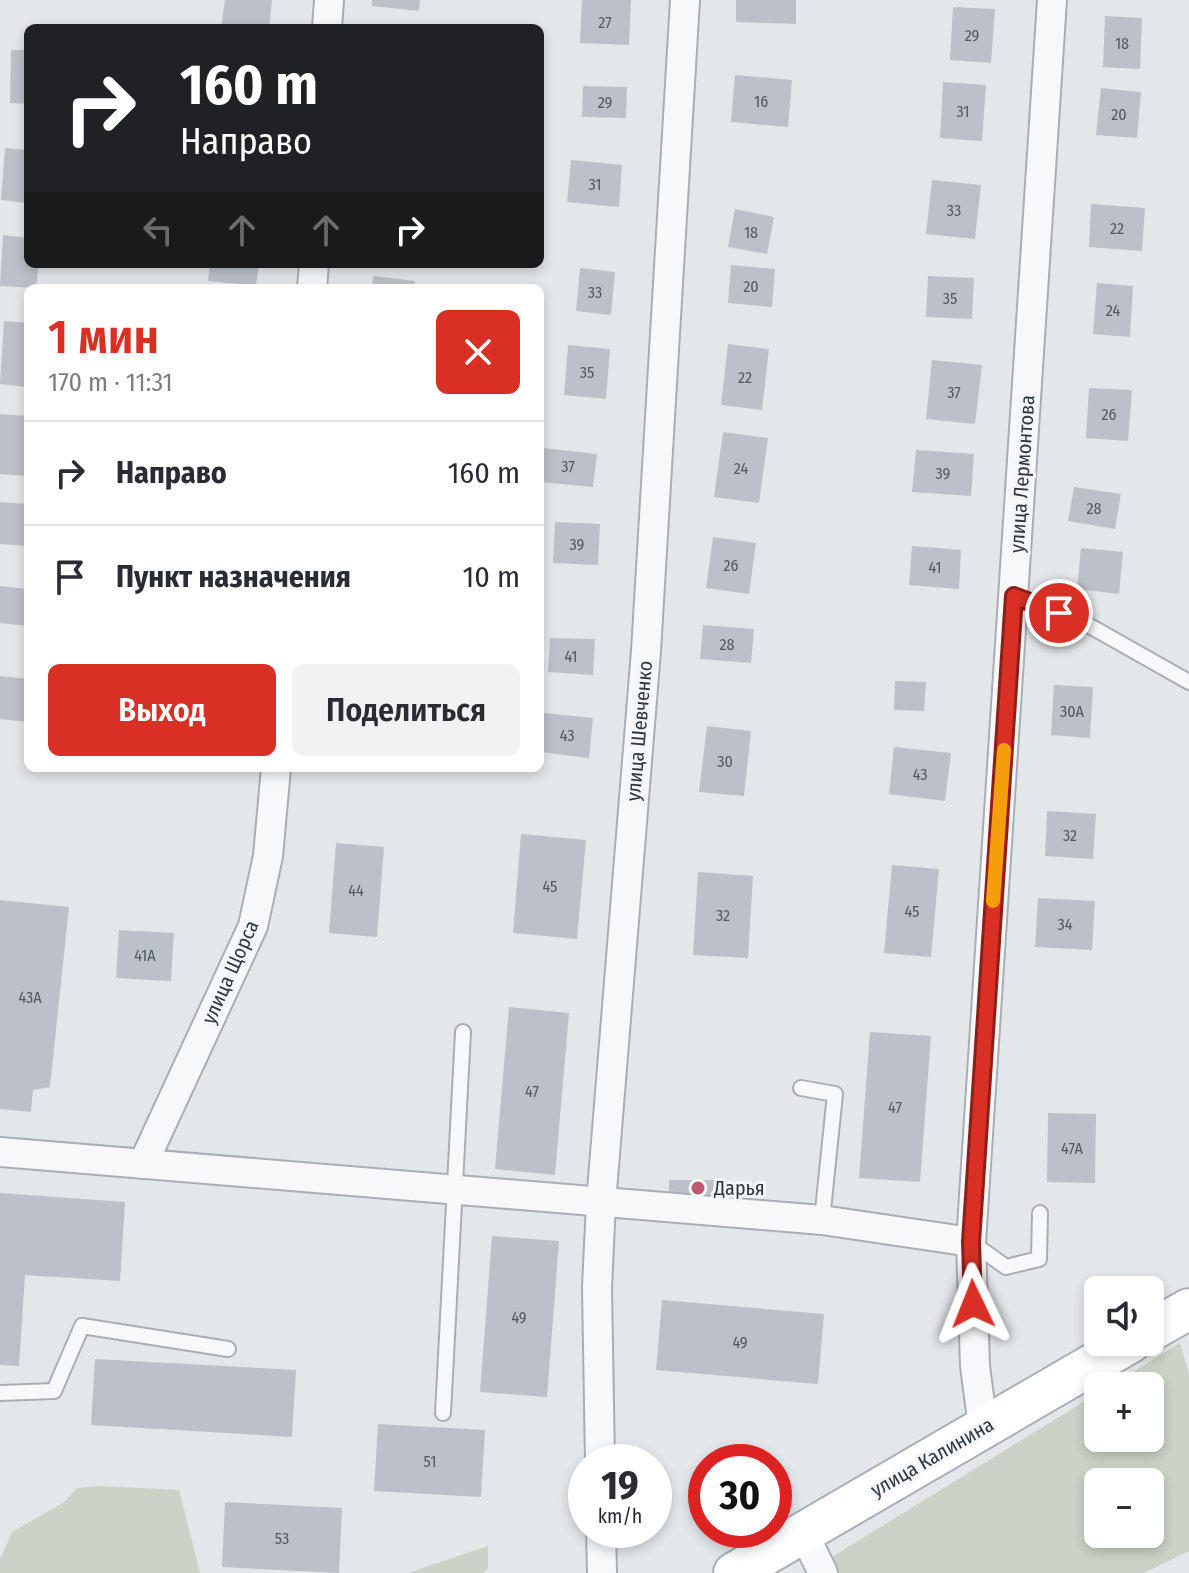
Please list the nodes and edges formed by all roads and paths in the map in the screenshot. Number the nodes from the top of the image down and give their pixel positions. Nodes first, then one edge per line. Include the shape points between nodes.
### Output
1 (329, 0) edge
2 (685, 0) edge
3 (1052, 0) edge
4 (327, 24) edge
5 (1014, 596) junction
6 (1189, 682) edge
7 (276, 772) edge
8 (463, 1032) dead end
9 (801, 1088) dead end
10 (0, 1152) edge
11 (143, 1164) junction
12 (453, 1191) junction
13 (601, 1203) junction
14 (1040, 1213) dead end
15 (822, 1220) junction
16 (971, 1242) junction
17 (1189, 1309) edge
18 (1164, 1323) edge
19 (228, 1349) dead end
20 (1107, 1356) edge
21 (0, 1393) edge
22 (443, 1413) dead end
23 (983, 1427) junction
24 (600, 1444) edge
25 (803, 1532) junction
26 (601, 1548) edge
27 (602, 1573) edge
28 (734, 1573) edge
29 (823, 1573) edge

1 - 4 street
2 - 13 street, улица Шевченко via 646,651
3 - 5 street, улица Лермонтова
5 - 6 lane via 1081,621
5 - 16 street, улица Лермонтова
7 - 11 street, улица Щорса via 268,856 253,926
8 - 12 lane
9 - 15 lane via 835,1094
10 - 11 street
11 - 12 street
12 - 13 street
12 - 22 lane
13 - 15 street
13 - 24 street, улица Шевченко
14 - 16 lane via 1039,1259 1006,1267
15 - 16 street
16 - 23 street, улица Лермонтова via 975,1366
17 - 18 main road
19 - 21 lane via 82,1326 54,1391
20 - 23 main road, улица Калинина
23 - 25 main road, улица Калинина
25 - 28 main road, улица Калинина
25 - 29 street
26 - 27 street

